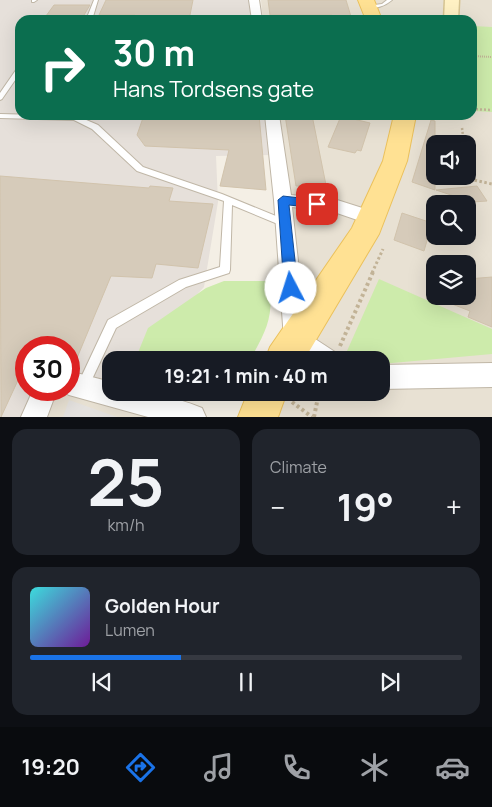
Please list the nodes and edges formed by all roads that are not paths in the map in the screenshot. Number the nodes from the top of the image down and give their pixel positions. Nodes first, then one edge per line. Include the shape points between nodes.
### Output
1 (96, 0) edge
2 (254, 0) edge
3 (390, 0) edge
4 (452, 0) edge
5 (370, 9) edge
6 (91, 15) edge
7 (256, 15) edge
8 (451, 15) edge
9 (15, 76) edge
10 (0, 98) edge
11 (0, 116) edge
12 (15, 116) edge
13 (80, 120) edge
14 (273, 120) edge
15 (404, 120) edge
16 (228, 200) junction
17 (283, 200) junction
18 (372, 218) junction
19 (285, 223) junction
20 (289, 350) edge
21 (492, 375) edge
22 (390, 377) edge
23 (80, 378) edge
24 (80, 386) edge
25 (41, 401) edge
26 (34, 417) edge
27 (193, 417) edge

1 - 6 lane
2 - 7 street
3 - 5 lane
4 - 8 main road
9 - 10 lane
11 - 12 lane
13 - 16 lane via 96,127 140,169
14 - 17 street
15 - 18 main road via 395,161
16 - 19 lane
16 - 23 lane via 225,270 183,283 112,324
17 - 18 street via 334,206
17 - 19 street
18 - 20 main road via 346,265
19 - 20 street
21 - 22 street
24 - 27 street
25 - 26 street

